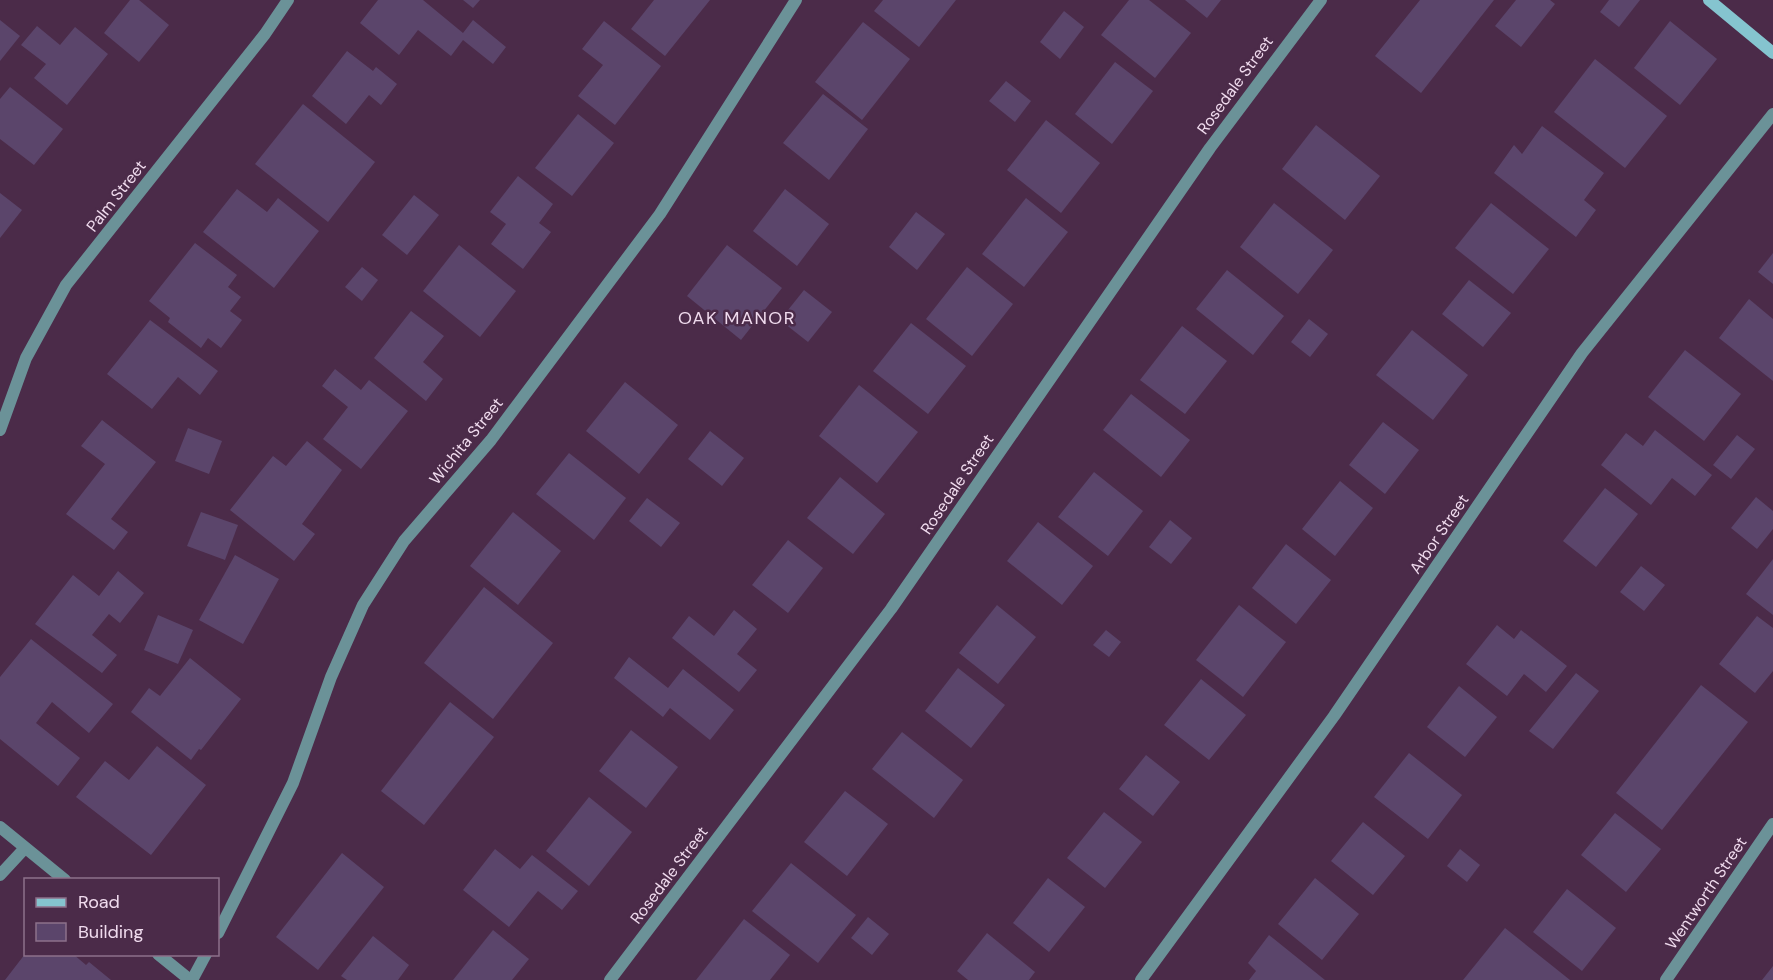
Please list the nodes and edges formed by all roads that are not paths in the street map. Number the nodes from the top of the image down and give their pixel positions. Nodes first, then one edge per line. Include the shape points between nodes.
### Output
1 (288, 0) edge
2 (796, 0) edge
3 (1321, 0) edge
4 (1709, 0) edge
5 (1773, 53) edge
6 (1773, 114) edge
7 (0, 430) edge
8 (1773, 824) edge
9 (0, 826) edge
10 (25, 848) junction
11 (0, 875) edge
12 (63, 878) edge
13 (219, 931) edge
14 (161, 956) edge
15 (205, 956) edge
16 (191, 980) edge
17 (610, 980) edge
18 (1141, 980) edge
19 (1666, 980) edge

1 - 7 street, Palm Street via 66,285 26,358
2 - 13 street, Wichita Street via 660,214 491,440 404,541 363,605 331,677 292,783
3 - 17 street, Rosedale Street via 1210,148 891,609
4 - 5 main road
6 - 18 street, Arbor Street via 1582,353 1334,716
8 - 19 street, Wentworth Street
9 - 10 street
10 - 11 street
10 - 12 street
14 - 16 street
15 - 16 street

